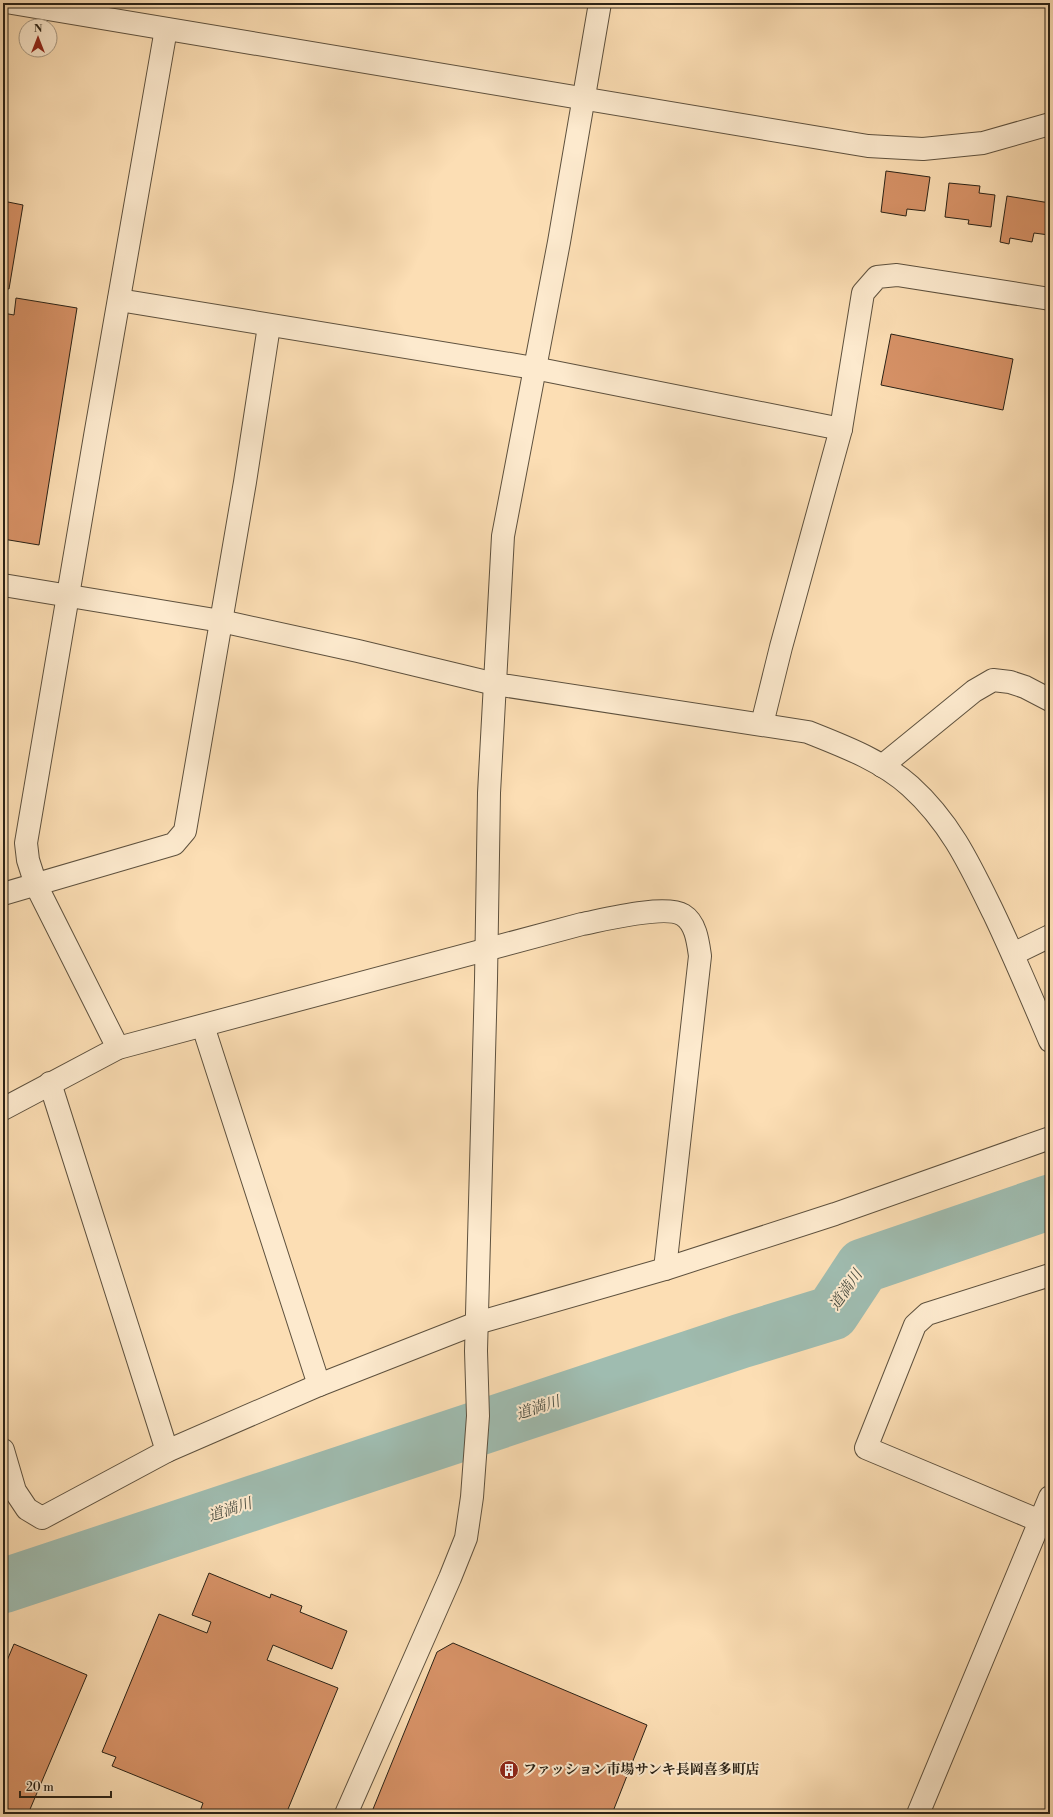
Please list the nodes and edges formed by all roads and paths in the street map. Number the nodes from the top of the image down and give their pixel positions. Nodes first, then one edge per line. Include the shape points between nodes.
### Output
1 (12, 3) edge
2 (600, 3) edge
3 (166, 29) junction
4 (583, 99) junction
5 (1050, 124) edge
6 (1050, 299) edge
7 (119, 300) junction
8 (269, 326) junction
9 (534, 368) junction
10 (841, 429) junction
11 (3, 585) edge
12 (67, 596) junction
13 (221, 621) junction
14 (495, 684) junction
15 (1050, 700) edge
16 (762, 724) junction
17 (882, 766) junction
18 (36, 885) junction
19 (3, 894) edge
20 (1050, 936) edge
21 (486, 950) junction
22 (1012, 954) junction
23 (203, 1026) junction
24 (1050, 1041) edge
25 (118, 1048) junction
26 (50, 1083) junction
27 (3, 1109) edge
28 (1050, 1138) edge
29 (665, 1269) junction
30 (1050, 1275) edge
31 (477, 1323) junction
32 (319, 1385) junction
33 (3, 1450) edge
34 (167, 1451) junction
35 (1050, 1497) edge
36 (1040, 1521) junction
37 (346, 1814) edge
38 (918, 1814) edge

1 - 3 street
2 - 4 street
3 - 4 street
3 - 7 street
4 - 5 street via 868,146 915,148 983,143
4 - 9 street via 559,242
6 - 10 street via 897,275 877,277 863,293
7 - 8 street
7 - 12 street
8 - 9 street
8 - 13 street
9 - 10 street
9 - 14 street via 503,536
10 - 16 street
11 - 12 street
12 - 13 street
12 - 18 street via 26,843
13 - 14 street
13 - 18 street via 185,831 174,844
14 - 16 street
14 - 21 street via 489,793
15 - 17 street via 1015,683 993,680 974,691
16 - 17 street via 808,732 852,750
17 - 22 street via 909,786 949,829 970,863
18 - 19 street
18 - 25 street
20 - 22 street
21 - 23 street
21 - 29 street via 622,916 667,911 682,914 693,926 700,956
21 - 31 street
22 - 24 street
23 - 25 street
23 - 32 street
25 - 26 street
26 - 27 street
26 - 34 street
28 - 29 street via 835,1214
29 - 31 street
30 - 36 street via 927,1314 915,1324 866,1448
31 - 32 street
31 - 37 street via 476,1451 466,1538
32 - 34 street
33 - 34 street via 15,1491 27,1509 42,1518
35 - 36 street
36 - 38 street

